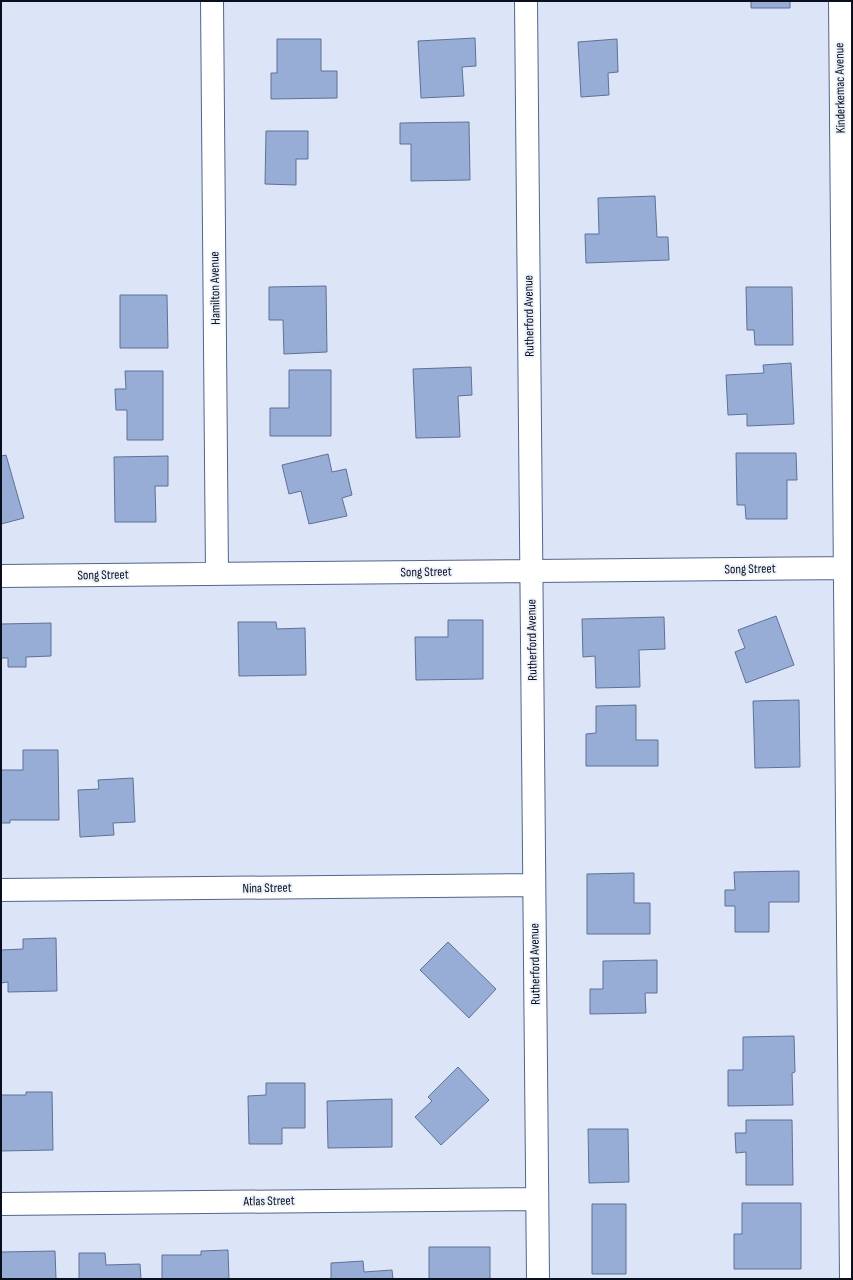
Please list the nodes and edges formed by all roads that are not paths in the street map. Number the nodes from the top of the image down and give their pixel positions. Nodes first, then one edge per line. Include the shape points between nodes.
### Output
1 (212, 1) edge
2 (526, 1) edge
3 (840, 1) edge
4 (847, 254) edge
5 (848, 568) edge
6 (531, 571) junction
7 (217, 574) junction
8 (1, 576) edge
9 (850, 882) edge
10 (534, 885) junction
11 (1, 890) edge
12 (851, 1196) edge
13 (537, 1199) junction
14 (1, 1204) edge
15 (538, 1279) edge
16 (851, 1279) edge

1 - 7 street, Hamilton Avenue
2 - 6 street, Rutherford Avenue
3 - 4 street, Kinderkemac Avenue
4 - 5 street, Kinderkemac Avenue
5 - 6 street, Song Street
5 - 9 street, Kinderkemac Avenue
6 - 7 street, Song Street
6 - 10 street, Rutherford Avenue
7 - 8 street, Song Street
9 - 12 street, Kinderkemac Avenue
10 - 11 street, Nina Street
10 - 13 street, Rutherford Avenue
12 - 16 street, Kinderkemac Avenue
13 - 14 street, Atlas Street
13 - 15 street, Rutherford Avenue

